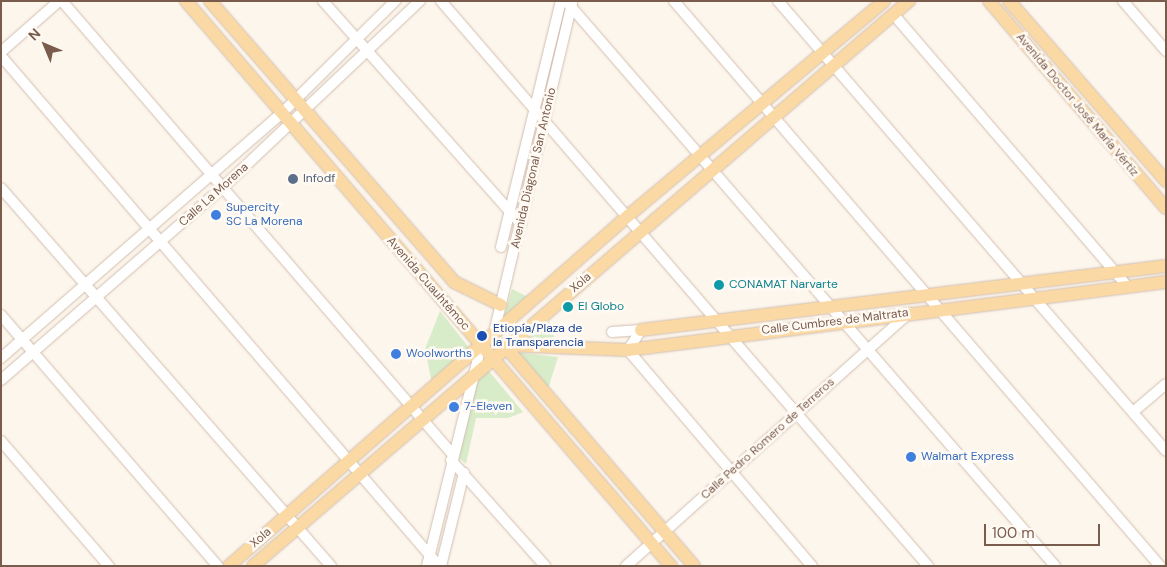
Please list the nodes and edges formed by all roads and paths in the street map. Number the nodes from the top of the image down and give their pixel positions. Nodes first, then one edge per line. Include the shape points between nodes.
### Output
1 (60, 1) edge
2 (186, 1) edge
3 (210, 1) edge
4 (323, 1) edge
5 (396, 1) edge
6 (420, 1) edge
7 (442, 1) edge
8 (674, 1) edge
9 (778, 1) edge
10 (909, 1) edge
11 (989, 1) edge
12 (1009, 1) edge
13 (1123, 1) edge
14 (882, 2) edge
15 (568, 3) edge
16 (894, 15) junction
17 (357, 40) junction
18 (1166, 50) edge
19 (1, 52) edge
20 (368, 53) junction
21 (823, 53) junction
22 (1, 56) edge
23 (834, 66) junction
24 (296, 100) junction
25 (764, 104) junction
26 (535, 109) junction
27 (306, 112) junction
28 (282, 114) junction
29 (775, 118) junction
30 (545, 120) junction
31 (291, 126) junction
32 (703, 156) junction
33 (714, 170) junction
34 (211, 176) junction
35 (1166, 181) edge
36 (1, 188) edge
37 (221, 189) junction
38 (1166, 208) edge
39 (510, 212) junction
40 (628, 216) junction
41 (521, 224) junction
42 (148, 230) junction
43 (641, 232) junction
44 (159, 244) junction
45 (501, 247) dead end
46 (1166, 266) edge
47 (1115, 272) junction
48 (1166, 282) edge
49 (1020, 284) junction
50 (85, 286) junction
51 (1128, 287) junction
52 (927, 296) junction
53 (96, 298) junction
54 (1032, 298) junction
55 (501, 305) junction
56 (831, 307) junction
57 (938, 308) junction
58 (910, 312) junction
59 (1, 315) edge
60 (717, 321) junction
61 (843, 322) junction
62 (641, 330) junction
63 (612, 332) dead end
64 (494, 334) junction
65 (729, 336) junction
66 (23, 340) junction
67 (504, 345) junction
68 (481, 346) junction
69 (628, 350) junction
70 (868, 350) junction
71 (33, 353) junction
72 (491, 357) junction
73 (1, 358) edge
74 (471, 375) junction
75 (1, 380) edge
76 (1166, 384) edge
77 (411, 406) junction
78 (1133, 412) junction
79 (797, 414) junction
80 (421, 418) junction
81 (1, 440) edge
82 (1166, 451) edge
83 (452, 457) junction
84 (349, 460) junction
85 (359, 472) junction
86 (732, 472) junction
87 (464, 473) junction
88 (287, 515) junction
89 (297, 528) junction
90 (664, 532) junction
91 (652, 543) junction
92 (429, 554) junction
93 (109, 566) edge
94 (218, 566) edge
95 (229, 566) edge
96 (253, 566) edge
97 (330, 566) edge
98 (426, 566) edge
99 (440, 566) edge
100 (545, 566) edge
101 (626, 566) edge
102 (671, 566) edge
103 (694, 566) edge
104 (812, 566) edge
105 (928, 566) edge
106 (1055, 566) edge
107 (1160, 566) edge

1 - 19 street
1 - 34 street
2 - 28 main road, Avenida Cuauhtémoc
3 - 24 main road, Avenida Cuauhtémoc
4 - 17 street
5 - 17 street, Calle La Morena
6 - 20 street, Calle La Morena
7 - 26 street
8 - 25 street
9 - 21 street
10 - 16 main road, Xola
11 - 38 main road, Avenida Doctor José María Vértiz
12 - 35 main road, Avenida Doctor José María Vértiz
13 - 18 street
14 - 21 main road, Xola
15 - 26 street, Avenida Diagonal San Antonio
15 - 30 street, Avenida Diagonal San Antonio
15 - 32 street
16 - 23 main road, Xola
16 - 47 street
17 - 20 street
17 - 24 street, Calle La Morena
20 - 27 street, Calle La Morena
20 - 39 street
21 - 23 street
21 - 25 main road, Xola
22 - 42 street
23 - 29 main road, Xola
23 - 49 street
24 - 27 main road, Avenida Cuauhtémoc
24 - 28 street, Calle La Morena
25 - 29 street
25 - 32 main road, Xola
26 - 30 street
26 - 39 street, Avenida Diagonal San Antonio
27 - 31 street, Calle La Morena
27 - 55 main road, Avenida Cuauhtémoc via 454,282
28 - 31 main road, Avenida Cuauhtémoc
28 - 34 street, Calle La Morena
29 - 33 main road, Xola
29 - 52 street
30 - 40 street
30 - 41 street, Avenida Diagonal San Antonio
31 - 37 street, Calle La Morena
31 - 68 main road, Avenida Cuauhtémoc
32 - 33 street
32 - 40 main road, Xola
33 - 43 main road, Xola
33 - 56 street
34 - 37 street
34 - 42 street, Calle La Morena
36 - 50 street
37 - 44 street, Calle La Morena
37 - 77 street
39 - 41 street
39 - 45 street, Avenida Diagonal San Antonio
40 - 43 street
40 - 64 main road, Xola
41 - 55 street, Avenida Diagonal San Antonio
42 - 44 street
42 - 50 street, Calle La Morena
43 - 60 street
43 - 67 main road, Xola
44 - 53 street, Calle La Morena
44 - 84 street
46 - 47 main road, Calle Cumbres de Maltrata
47 - 49 main road, Calle Cumbres de Maltrata
47 - 51 street
48 - 51 main road, Calle Cumbres de Maltrata
49 - 52 main road, Calle Cumbres de Maltrata
49 - 54 street
50 - 53 street
50 - 66 street, Calle La Morena
51 - 54 main road, Calle Cumbres de Maltrata
52 - 56 main road, Calle Cumbres de Maltrata
52 - 57 street
53 - 71 street, Calle La Morena
53 - 88 street
54 - 57 main road, Calle Cumbres de Maltrata
54 - 78 street
55 - 64 street, Avenida Diagonal San Antonio
56 - 60 main road, Calle Cumbres de Maltrata
56 - 61 street
57 - 58 main road, Calle Cumbres de Maltrata
57 - 107 street
58 - 61 main road, Calle Cumbres de Maltrata
58 - 70 street, Calle Pedro Romero de Terreros
59 - 66 street
60 - 62 main road, Calle Cumbres de Maltrata
60 - 65 street
61 - 65 main road, Calle Cumbres de Maltrata
61 - 70 street
62 - 63 street, Calle Cumbres de Maltrata
62 - 69 street
64 - 68 main road, Xola
65 - 69 main road, Calle Cumbres de Maltrata
65 - 79 street
66 - 71 street
66 - 73 street, Calle La Morena
67 - 69 main road, Calle Cumbres de Maltrata
67 - 72 main road, Xola
67 - 90 main road
68 - 72 main road, Avenida Cuauhtémoc
68 - 74 street
68 - 77 main road, Xola
69 - 86 street
70 - 79 street, Calle Pedro Romero de Terreros
70 - 106 street
71 - 75 street, Calle La Morena
71 - 94 street
72 - 74 main road, Xola
72 - 91 main road, Avenida Cuauhtémoc
74 - 80 main road, Xola
74 - 83 street
76 - 78 street
77 - 80 street
77 - 84 main road, Xola
78 - 82 street
79 - 86 street, Calle Pedro Romero de Terreros
79 - 105 street
80 - 83 street
80 - 85 main road, Xola
81 - 93 street
83 - 87 street
83 - 92 street
84 - 85 street
84 - 88 main road, Xola
85 - 89 main road, Xola
85 - 92 street
86 - 90 street, Calle Pedro Romero de Terreros
86 - 104 street
87 - 99 street
87 - 100 street
88 - 89 street
88 - 95 main road, Xola
89 - 96 main road, Xola
89 - 97 street
90 - 91 street, Calle Pedro Romero de Terreros
90 - 103 main road
91 - 101 street, Calle Pedro Romero de Terreros
91 - 102 main road, Avenida Cuauhtémoc
92 - 98 street
92 - 99 street

